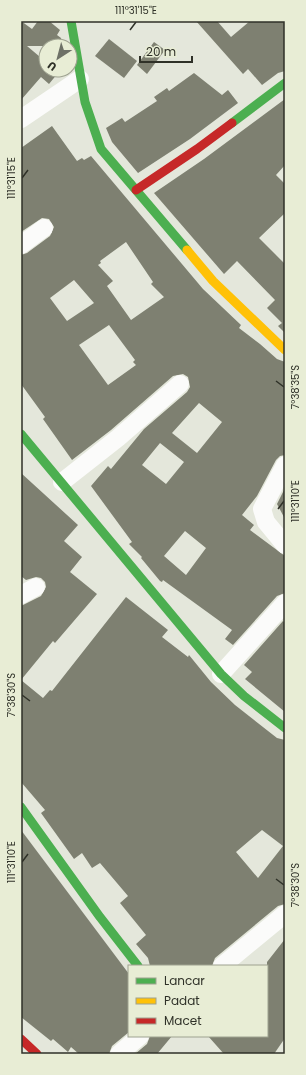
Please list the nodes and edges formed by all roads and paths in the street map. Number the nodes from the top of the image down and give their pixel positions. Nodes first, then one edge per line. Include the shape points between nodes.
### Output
1 (71, 21) edge
2 (80, 79) junction
3 (285, 83) edge
4 (21, 119) edge
5 (136, 190) junction
6 (44, 228) dead end
7 (21, 245) edge
8 (285, 350) edge
9 (180, 384) dead end
10 (21, 434) edge
11 (285, 465) edge
12 (62, 482) junction
13 (285, 545) edge
14 (285, 603) edge
15 (221, 674) junction
16 (285, 728) edge
17 (21, 807) edge
18 (285, 914) edge
19 (137, 965) edge
20 (223, 965) edge
21 (139, 1037) edge
22 (21, 1039) edge
23 (37, 1054) edge
24 (119, 1054) edge

1 - 2 street
2 - 4 street
2 - 5 street via 92,124 102,149
3 - 5 street via 197,149
5 - 8 street via 213,280
6 - 7 street
9 - 12 street
10 - 12 street
11 - 13 street via 262,509 266,522
12 - 15 street
14 - 15 street
15 - 16 street
17 - 19 street
18 - 20 street
21 - 24 street
22 - 23 street

